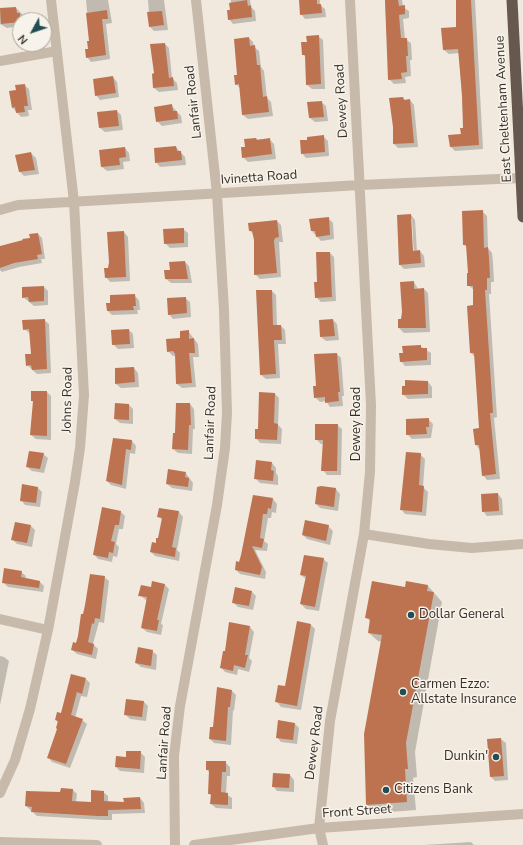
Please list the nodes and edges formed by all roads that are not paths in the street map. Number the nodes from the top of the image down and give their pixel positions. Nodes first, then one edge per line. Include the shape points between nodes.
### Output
1 (51, 0) edge
2 (196, 0) edge
3 (350, 0) edge
4 (512, 0) edge
5 (57, 51) junction
6 (0, 61) edge
7 (520, 75) edge
8 (521, 178) junction
9 (360, 185) junction
10 (217, 194) junction
11 (74, 202) junction
12 (0, 210) edge
13 (523, 217) edge
14 (364, 534) junction
15 (523, 544) edge
16 (0, 619) edge
17 (48, 630) junction
18 (0, 793) edge
19 (523, 814) edge
20 (319, 828) junction
21 (0, 842) edge
22 (97, 845) edge
23 (175, 845) edge
24 (194, 845) edge
25 (323, 845) edge

1 - 5 street, Johns Road
2 - 10 street, Lanfair Road
3 - 9 street, Dewey Road
4 - 7 highway, East Cheltenham Avenue
5 - 6 street
5 - 11 street, Johns Road
7 - 8 highway, East Cheltenham Avenue
8 - 9 street, Ivinetta Road
8 - 13 highway, East Cheltenham Avenue
9 - 10 street, Ivinetta Road
9 - 14 street, Dewey Road via 371,405 370,472
10 - 11 street, Ivinetta Road
10 - 23 street, Lanfair Road via 224,310 227,413 225,448 180,706 174,756
11 - 12 street, Ivinetta Road via 18,205
11 - 17 street, Johns Road via 84,395 78,462
14 - 15 street via 472,548
14 - 20 street, Dewey Road via 330,721
16 - 17 street
17 - 18 street, Johns Road via 28,716 15,760
19 - 20 street, Front Street
20 - 24 street, Front Street
20 - 25 street, Dewey Road
21 - 22 street

